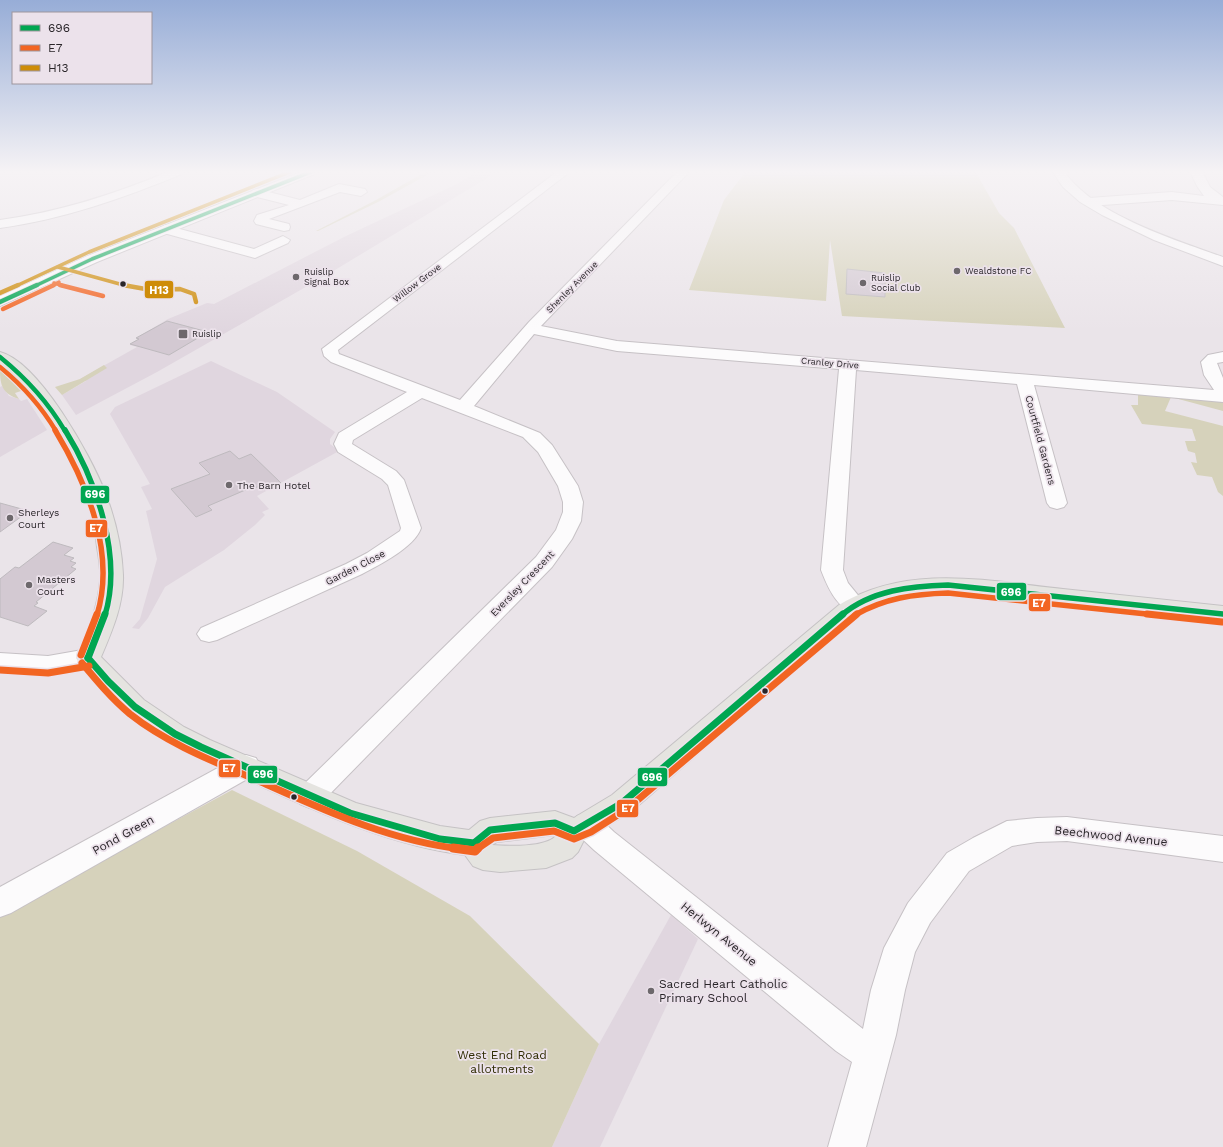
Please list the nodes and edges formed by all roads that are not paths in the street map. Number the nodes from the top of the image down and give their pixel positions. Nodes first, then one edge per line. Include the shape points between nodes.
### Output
1 (176, 225) edge
2 (274, 225) edge
3 (494, 225) edge
4 (633, 225) edge
5 (1129, 225) edge
6 (284, 227) dead end
7 (165, 229) junction
8 (283, 240) dead end
9 (1223, 262) edge
10 (0, 302) edge
11 (532, 329) junction
12 (330, 353) joint
13 (0, 357) edge
14 (1223, 358) edge
15 (848, 364) junction
16 (1024, 378) junction
17 (421, 391) junction
18 (1222, 392) edge
19 (463, 407) junction
20 (1058, 503) dead end
21 (855, 605) junction
22 (1223, 614) edge
23 (210, 634) dead end
24 (88, 658) junction
25 (0, 662) edge
26 (246, 766) junction
27 (310, 796) junction
28 (580, 828) junction
29 (1223, 849) edge
30 (0, 903) edge
31 (872, 1055) junction
32 (847, 1147) edge

1 - 7 street
2 - 6 street
3 - 12 street, Willow Grove via 334,345
4 - 11 street, Shenley Avenue
5 - 9 street
7 - 8 street via 255,254
7 - 10 street via 92,259
11 - 15 street, Cranley Drive via 617,346
11 - 19 street, Shenley Avenue
12 - 17 street, Eversley Crescent via 337,359
13 - 24 main road via 36,387 83,460 98,498 112,568 108,608
14 - 18 street via 1214,358 1209,362 1212,374
15 - 16 street, Cranley Drive
15 - 21 street via 832,570 838,586
16 - 18 street, Cranley Drive via 1218,395
16 - 20 street, Courtfield Gardens
17 - 19 street, Eversley Crescent
17 - 23 street, Garden Close via 345,437 343,444 345,448 390,475 397,484 411,528 409,534 354,569
19 - 27 street, Eversley Crescent via 524,430 545,445 571,493 573,508 569,525 560,543 544,562
21 - 22 main road via 889,591 933,585 964,586
21 - 28 main road via 828,625 622,803
24 - 25 street via 48,665
24 - 26 main road via 120,694 153,720 201,747
26 - 27 main road
26 - 30 street, Pond Green
27 - 28 main road via 395,828 440,840 474,843 483,857 521,859 557,852
28 - 31 street, Herlwyn Avenue via 604,842 836,1029
29 - 31 street, Beechwood Avenue via 1067,829 1007,834 983,847 958,862 919,913 900,948
31 - 32 street

